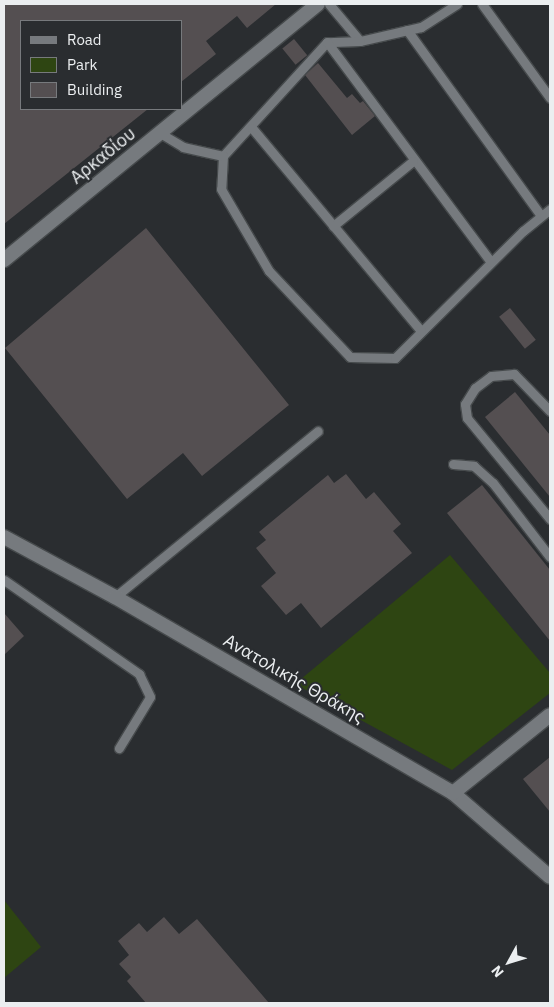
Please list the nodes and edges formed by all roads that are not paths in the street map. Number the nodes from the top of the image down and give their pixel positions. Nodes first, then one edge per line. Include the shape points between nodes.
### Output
1 (318, 4) edge
2 (329, 4) edge
3 (457, 4) edge
4 (482, 4) edge
5 (407, 30) junction
6 (360, 41) junction
7 (327, 42) junction
8 (550, 98) edge
9 (252, 128) junction
10 (160, 133) junction
11 (223, 156) junction
12 (413, 161) junction
13 (550, 209) edge
14 (541, 216) junction
15 (333, 226) junction
16 (4, 260) edge
17 (491, 262) junction
18 (421, 331) junction
19 (550, 410) edge
20 (318, 431) dead end
21 (453, 464) dead end
22 (550, 519) edge
23 (4, 537) edge
24 (550, 557) edge
25 (4, 580) edge
26 (115, 597) junction
27 (550, 715) edge
28 (119, 748) dead end
29 (452, 793) junction
30 (550, 877) edge

1 - 10 street, Αρκαδίου
2 - 6 lane
3 - 5 lane via 421,27
4 - 8 lane
5 - 6 lane
5 - 14 lane
6 - 7 lane
7 - 9 lane via 286,84
7 - 12 lane
9 - 11 lane
9 - 15 lane
10 - 11 lane via 182,147
10 - 16 street, Αρκαδίου
11 - 18 lane via 221,189 269,271 350,357 394,358
12 - 15 lane
12 - 17 lane
13 - 14 lane
14 - 17 lane
15 - 18 lane
17 - 18 lane
19 - 22 lane via 514,374 491,376 475,388 465,404 467,418
20 - 26 lane
21 - 24 lane via 474,466 493,483
23 - 26 street, Ανατολικής Θράκης
25 - 28 lane via 139,674 150,697
26 - 29 street, Ανατολικής Θράκης
27 - 29 street
29 - 30 street, Ανατολικής Θράκης

